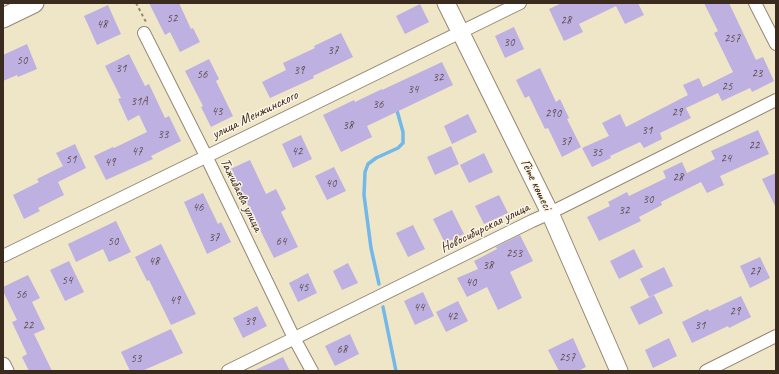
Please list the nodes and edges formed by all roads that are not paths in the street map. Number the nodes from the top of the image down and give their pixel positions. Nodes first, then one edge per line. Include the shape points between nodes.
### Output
1 (34, 3) edge
2 (446, 3) edge
3 (520, 3) edge
4 (755, 3) edge
5 (3, 18) edge
6 (460, 32) junction
7 (144, 33) road end
8 (776, 44) edge
9 (776, 100) edge
10 (206, 156) junction
11 (550, 213) junction
12 (3, 256) edge
13 (776, 336) edge
14 (294, 338) junction
15 (3, 366) edge
16 (6, 371) edge
17 (228, 371) edge
18 (312, 371) edge
19 (619, 371) edge
20 (706, 371) edge

1 - 5 main road
2 - 6 main road, Гёте көшесі
3 - 6 street, улица Менжинского
4 - 8 street
6 - 10 street, улица Менжинского
6 - 11 main road, Гёте көшесі
7 - 10 street, Тажибаева улица
9 - 11 street, Новосибирская улица
10 - 12 street, улица Менжинского
10 - 14 street, Тажибаева улица
11 - 14 street, Новосибирская улица
11 - 19 main road, Гёте көшесі
13 - 20 street
14 - 17 street, Новосибирская улица
14 - 18 street, Тажибаева улица
15 - 16 street

